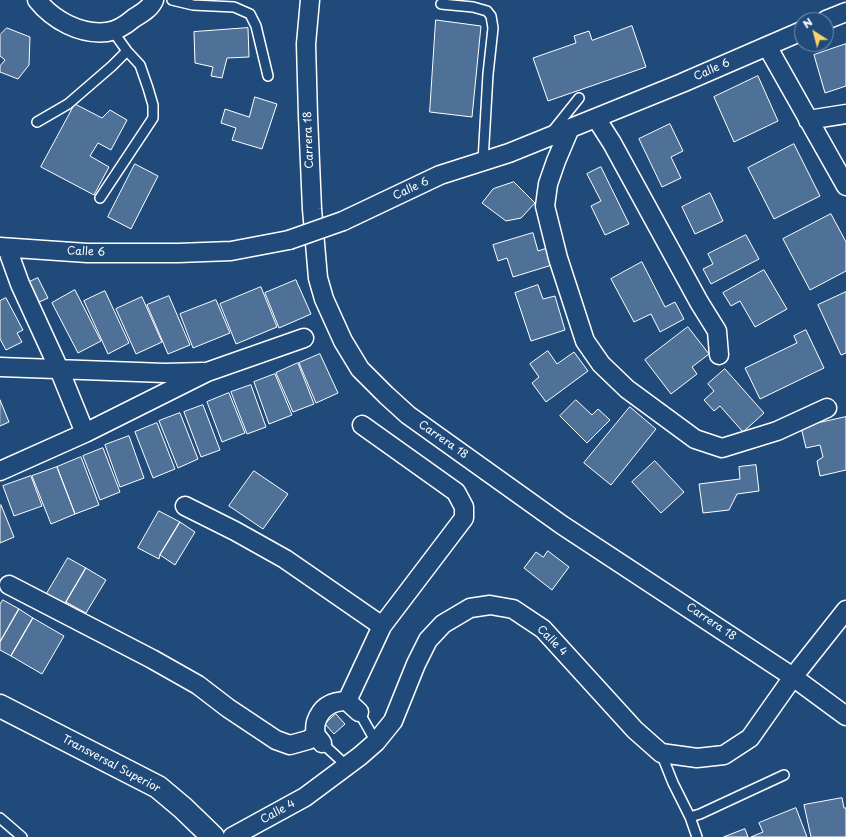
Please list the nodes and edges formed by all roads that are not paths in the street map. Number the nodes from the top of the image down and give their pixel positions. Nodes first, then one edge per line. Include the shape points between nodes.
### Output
1 (37, 0) edge
2 (154, 0) edge
3 (172, 0) edge
4 (310, 0) edge
5 (441, 4) dead end
6 (846, 12) edge
7 (834, 17) edge
8 (112, 30) junction
9 (794, 34) edge
10 (767, 46) junction
11 (127, 50) junction
12 (268, 76) dead end
13 (580, 98) dead end
14 (846, 114) edge
15 (596, 118) junction
16 (808, 120) junction
17 (37, 122) dead end
18 (570, 128) junction
19 (546, 138) junction
20 (484, 161) junction
21 (846, 186) edge
22 (100, 198) dead end
23 (4, 248) edge
24 (304, 338) dead end
25 (719, 355) dead end
26 (0, 367) edge
27 (59, 369) junction
28 (207, 372) junction
29 (827, 408) dead end
30 (362, 425) dead end
31 (85, 433) junction
32 (0, 471) edge
33 (185, 506) dead end
34 (9, 585) dead end
35 (846, 610) edge
36 (382, 626) junction
37 (793, 678) junction
38 (0, 706) edge
39 (353, 706) junction
40 (846, 716) edge
41 (319, 739) junction
42 (376, 742) junction
43 (661, 753) junction
44 (346, 766) junction
45 (784, 775) dead end
46 (690, 817) junction
47 (0, 818) edge
48 (22, 837) edge
49 (212, 837) edge
50 (232, 837) edge
51 (697, 837) edge

1 - 8 street via 42,7 64,23 82,30
2 - 8 street via 150,7
3 - 12 lane via 193,5 234,7 250,14 256,26
4 - 37 street, Carrera 18 via 306,44 308,116 318,278 324,299 343,341 360,369 408,415 562,524
5 - 20 lane via 473,7 486,11 491,16 493,28
6 - 7 street
8 - 11 lane
9 - 10 street, Calle 6
10 - 15 street, Calle 6 via 682,84
10 - 16 street
11 - 17 lane via 68,104
11 - 22 lane via 140,65 153,106 153,118
13 - 19 lane
14 - 16 street
15 - 18 street, Calle 6
15 - 25 street via 698,302 717,331
16 - 21 street
18 - 19 street, Calle 6
18 - 29 street via 550,178 545,206 558,258 585,341 601,364 627,390 694,439 722,448 777,431
19 - 20 street, Calle 6
20 - 23 street, Calle 6, bridge via 440,175 343,221 289,240 231,251 87,253
23 - 27 street
24 - 28 street
26 - 27 street
27 - 28 street
27 - 31 street
28 - 31 street
30 - 36 street via 456,492 464,507 464,518
31 - 32 street
33 - 36 street via 285,559
34 - 41 street via 198,685 276,740 290,745
35 - 37 street
36 - 39 street
37 - 40 street, Carrera 18
37 - 43 street via 750,738 724,755 697,758
38 - 49 main road, Transversal Superior via 158,787
39 - 41 street via 338,701 323,709 316,726
39 - 42 lane
41 - 44 lane
42 - 43 street, Calle 4 via 393,721 428,640 443,624 470,608 490,605 513,609 543,629 635,730
42 - 44 street, Calle 4
43 - 46 lane
44 - 50 street, Calle 4 via 305,797
45 - 46 lane
46 - 51 lane
47 - 48 lane

